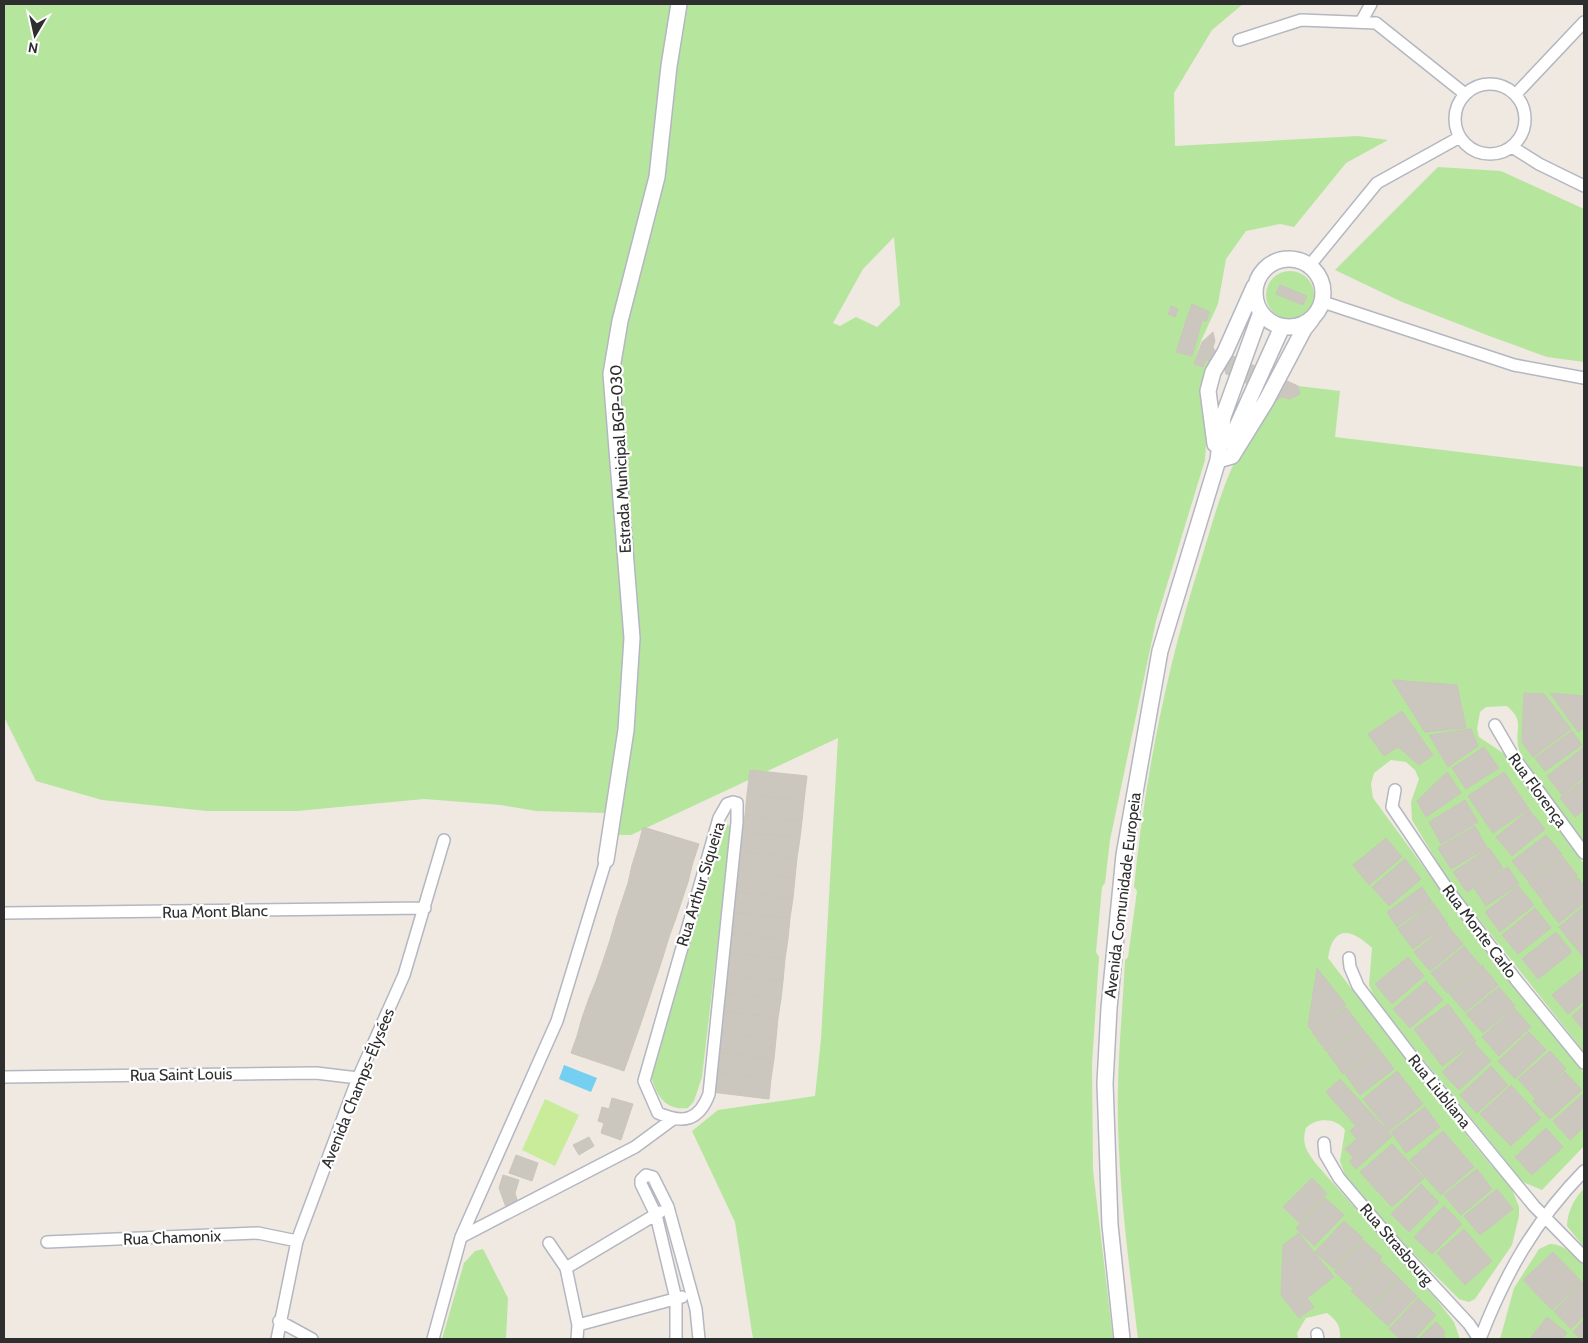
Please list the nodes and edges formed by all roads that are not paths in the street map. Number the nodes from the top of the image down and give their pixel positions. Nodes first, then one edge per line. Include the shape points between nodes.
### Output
1 (679, 4) edge
2 (1371, 4) edge
3 (1361, 22) junction
4 (1584, 22) edge
5 (1239, 40) dead end
6 (1465, 94) junction
7 (1516, 94) junction
8 (1460, 137) junction
9 (1512, 146) junction
10 (1584, 186) edge
11 (1310, 265) junction
12 (1256, 285) junction
13 (1322, 302) junction
14 (1312, 319) junction
15 (1267, 320) junction
16 (1234, 331) junction
17 (1584, 378) edge
18 (1217, 414) junction
19 (1235, 435) junction
20 (1218, 460) junction
21 (1495, 725) dead end
22 (1394, 790) dead end
23 (444, 840) dead end
24 (1584, 853) edge
25 (606, 860) joint
26 (425, 908) junction
27 (4, 913) edge
28 (1349, 958) dead end
29 (1584, 1063) edge
30 (4, 1077) edge
31 (358, 1078) junction
32 (673, 1119) junction
33 (1324, 1143) dead end
34 (1584, 1171) edge
35 (668, 1207) junction
36 (656, 1215) junction
37 (1544, 1216) junction
38 (461, 1237) junction
39 (296, 1241) junction
40 (48, 1242) dead end
41 (549, 1243) dead end
42 (1584, 1257) edge
43 (566, 1268) junction
44 (691, 1294) junction
45 (676, 1299) junction
46 (279, 1321) junction
47 (578, 1325) junction
48 (276, 1339) edge
49 (312, 1339) edge
50 (433, 1339) edge
51 (577, 1339) edge
52 (676, 1339) edge
53 (699, 1339) edge
54 (1122, 1339) edge
55 (1480, 1339) edge

1 - 25 street, Estrada Municipal BGP-030 via 657,177 620,321 611,374 632,638 626,730
2 - 3 street
3 - 5 street via 1301,20
3 - 6 street via 1376,23
4 - 7 street
6 - 7 street via 1484,84 1495,84
6 - 8 street via 1459,101 1455,119
7 - 9 street via 1526,114 1525,126
8 - 9 street via 1468,146 1484,153 1502,152
8 - 11 street via 1377,183
9 - 10 street via 1539,164
11 - 12 street via 1289,258 1278,260 1260,274
11 - 13 street via 1322,282
12 - 15 street via 1257,303
12 - 16 street, Avenida Comunidade Europeia
13 - 14 street
13 - 17 street via 1514,365
14 - 15 street via 1295,327
14 - 20 street via 1232,456
15 - 16 street
15 - 18 street, Avenida Comunidade Europeia
15 - 19 street, Avenida Comunidade Europeia
16 - 18 street, Avenida Comunidade Europeia via 1213,372 1208,391
18 - 19 street via 1233,424
18 - 20 street, Avenida Comunidade Europeia
19 - 20 street, Avenida Comunidade Europeia
20 - 54 street, Avenida Comunidade Europeia via 1160,651 1124,855 1105,1083 1110,1225
21 - 24 street, Rua Florença via 1513,756
22 - 29 street, Rua Monte Carlo via 1392,806 1450,893
23 - 26 street, Avenida Champs-Élysées
25 - 38 street via 557,1021
26 - 27 street, Rua Mont Blanc
26 - 31 street, Avenida Champs-Élysées via 404,975
28 - 37 street, Rua Liubliana via 1358,986 1416,1062
30 - 31 street, Rua Saint Louis via 316,1073
31 - 39 street, Avenida Champs-Élysées
32 - 32 street, Rua Arthur Siqueira via 699,1113 709,1094 737,803 727,804 719,818 644,1081 658,1112
32 - 38 street, Rua Arthur Siqueira via 635,1147
33 - 55 street, Rua Strasbourg via 1325,1154 1339,1178
34 - 37 street
35 - 36 street
35 - 36 street via 653,1177 646,1175 641,1184
35 - 44 street
36 - 43 street
36 - 45 street
37 - 42 street, Rua Liubliana
37 - 55 street via 1518,1256
38 - 50 street
39 - 40 street, Rua Chamonix via 258,1233
39 - 46 street, Avenida Champs-Élysées
41 - 43 street
43 - 47 street
44 - 45 street
44 - 53 street via 698,1319
45 - 47 street
45 - 52 street
46 - 48 street, Avenida Champs-Élysées
46 - 49 street
47 - 51 street

